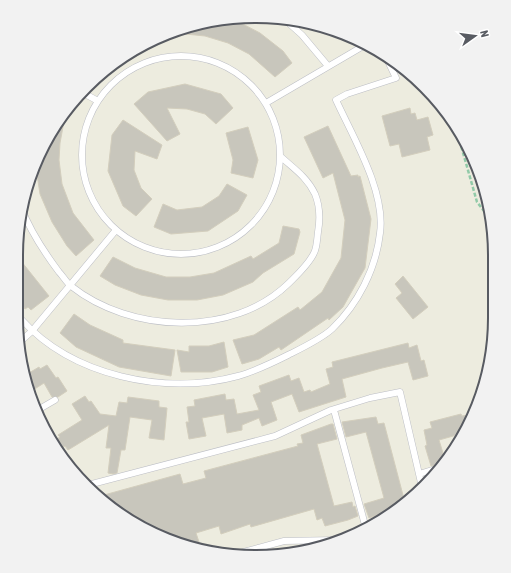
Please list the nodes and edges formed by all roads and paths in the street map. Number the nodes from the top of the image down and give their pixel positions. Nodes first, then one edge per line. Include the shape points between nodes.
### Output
1 (292, 26) edge
2 (359, 48) edge
3 (328, 66) junction
4 (390, 66) edge
5 (87, 95) edge
6 (98, 101) junction
7 (266, 103) junction
8 (462, 149) edge
9 (280, 156) junction
10 (484, 211) edge
11 (26, 220) edge
12 (116, 230) junction
13 (70, 285) junction
14 (23, 321) edge
15 (32, 331) junction
16 (24, 339) edge
17 (55, 400) dead end
18 (42, 408) edge
19 (334, 410) junction
20 (430, 471) edge
21 (419, 474) junction
22 (421, 481) edge
23 (94, 484) edge
24 (364, 523) edge
25 (322, 540) edge
26 (258, 548) joint
27 (251, 550) edge

1 - 3 lane
2 - 3 lane
3 - 7 lane
4 - 15 lane via 396,78 336,100 369,170 378,199 381,232 374,265 357,297 332,329 261,369 198,383 157,383 84,364
5 - 6 lane
6 - 7 lane via 116,79 140,64 168,56 196,56 224,65 248,81
6 - 12 lane via 86,127 82,155 86,183 98,208
7 - 9 lane via 277,132
8 - 10 path via 477,202
9 - 12 lane via 276,184 264,210 246,231 222,246 195,253 167,253 140,245
9 - 13 lane via 302,173 315,194 320,218 315,253 276,295 224,318 192,323 169,322 129,315 96,302
11 - 13 lane via 46,254
12 - 13 lane
13 - 15 lane
14 - 15 lane
15 - 16 lane
17 - 18 lane
19 - 21 lane via 370,398 400,392
19 - 23 lane via 275,436
19 - 24 lane
20 - 21 lane
21 - 22 lane
25 - 26 lane via 284,541
26 - 27 lane

